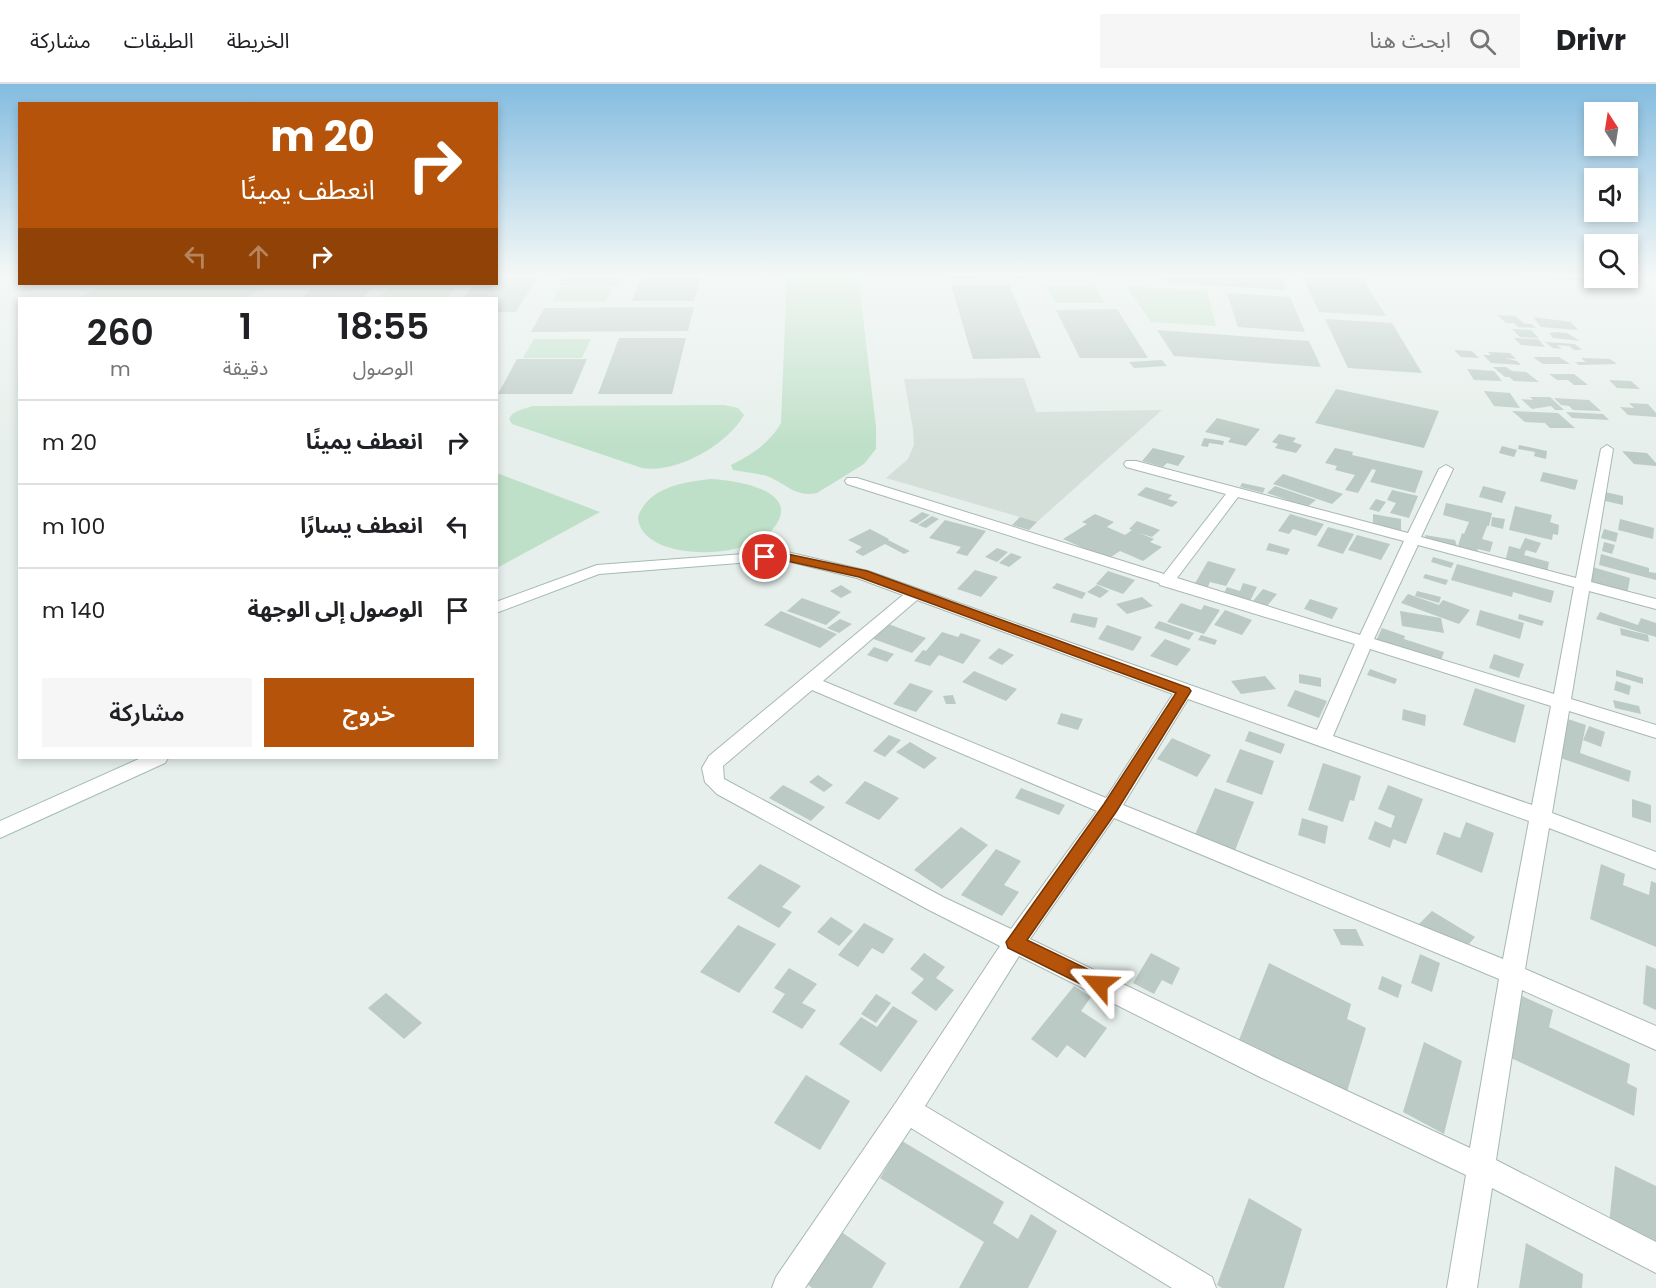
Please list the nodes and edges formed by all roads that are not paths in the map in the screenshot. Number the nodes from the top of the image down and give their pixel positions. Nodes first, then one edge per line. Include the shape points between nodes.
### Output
1 (1607, 449) dead end
2 (1131, 464) dead end
3 (1446, 469) dead end
4 (852, 481) dead end
5 (1235, 491) junction
6 (1412, 538) junction
7 (1166, 582) junction
8 (1583, 584) junction
9 (915, 593) junction
10 (1656, 604) edge
11 (498, 607) edge
12 (1365, 641) junction
13 (810, 682) junction
14 (1184, 691) junction
15 (1562, 702) junction
16 (1656, 732) edge
17 (1323, 738) junction
18 (156, 759) edge
19 (1110, 808) junction
20 (1541, 816) junction
21 (0, 830) edge
22 (1656, 861) edge
23 (1015, 942) junction
24 (1512, 974) junction
25 (1656, 1038) edge
26 (907, 1110) junction
27 (1482, 1168) junction
28 (1656, 1258) edge
29 (786, 1288) edge
30 (1201, 1288) edge
31 (1462, 1288) edge

1 - 8 street
2 - 5 street
3 - 6 street
4 - 7 street
5 - 6 street
5 - 7 street
6 - 8 street
6 - 12 street
7 - 12 street
8 - 10 street
8 - 15 street
9 - 11 street via 862,574 783,556 597,570
9 - 13 street
9 - 14 street
12 - 15 street
12 - 17 street
13 - 19 street
13 - 23 street via 716,761 712,768 715,782 935,903
14 - 17 street
14 - 19 street
15 - 16 street
15 - 20 street
17 - 20 street
18 - 21 street
19 - 23 street
19 - 24 street
20 - 22 street
20 - 24 street
23 - 26 street
23 - 27 street
24 - 25 street
24 - 27 street
26 - 29 street
26 - 30 street
27 - 28 street
27 - 31 street

